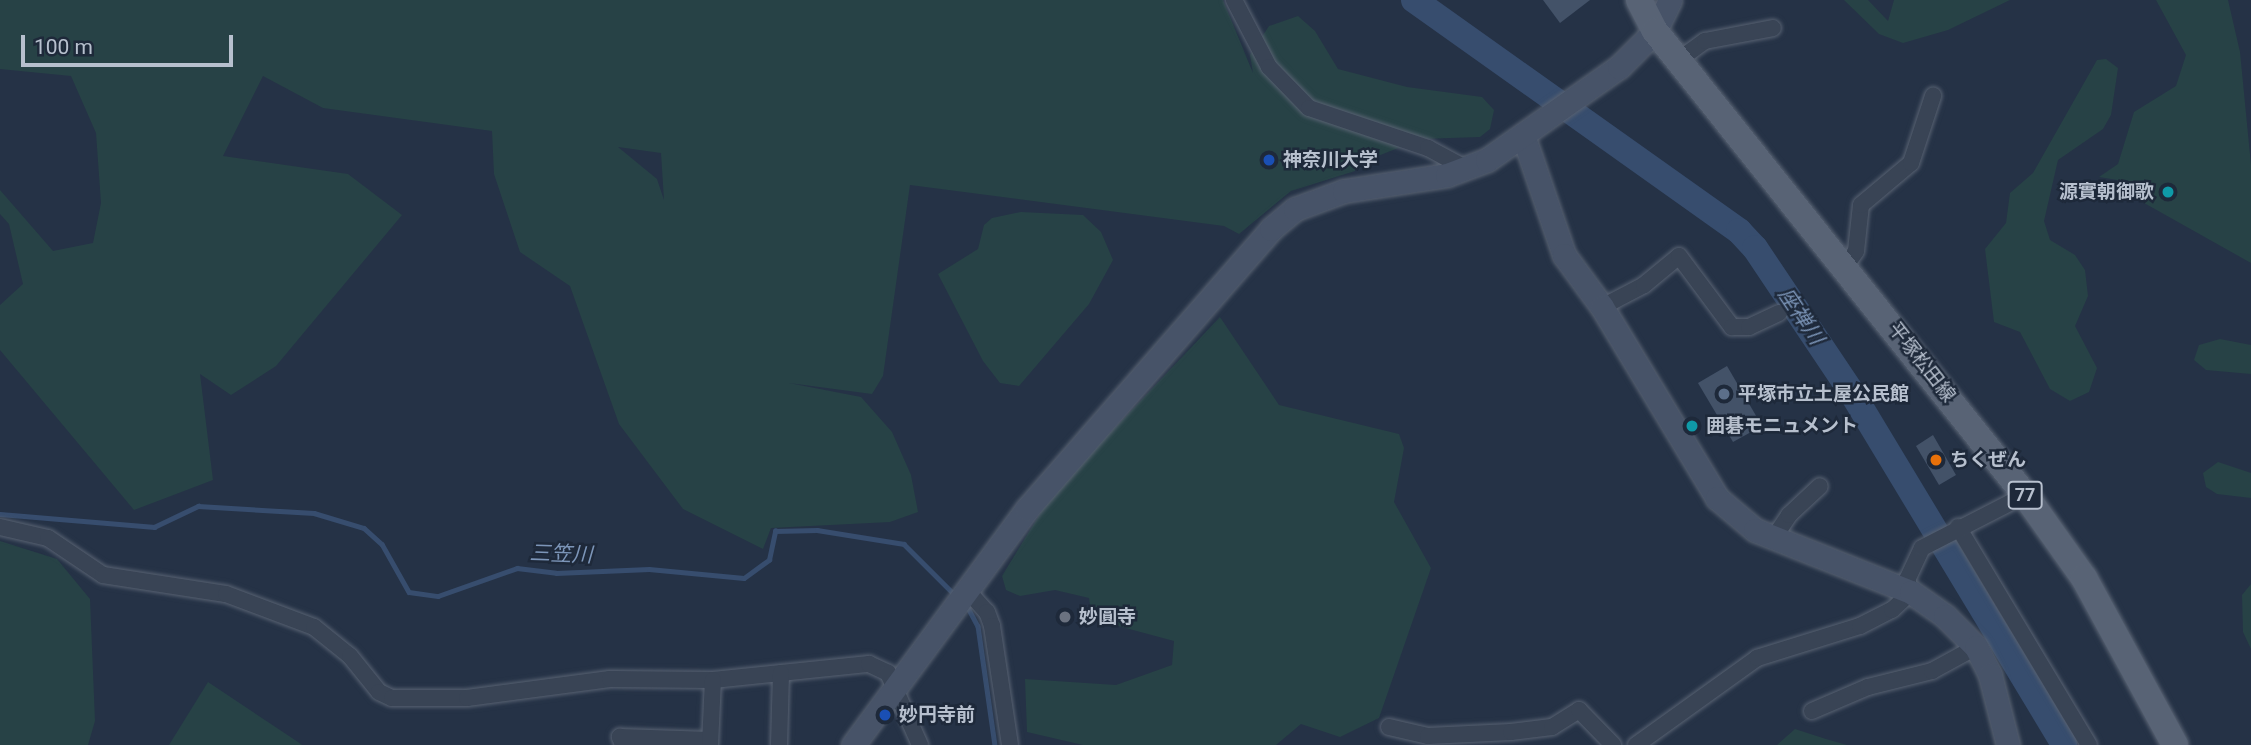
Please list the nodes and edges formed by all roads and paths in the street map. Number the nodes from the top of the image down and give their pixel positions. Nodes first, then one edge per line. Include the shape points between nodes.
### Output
1 (1234, 0) edge
2 (1639, 0) edge
3 (1670, 0) edge
4 (1773, 28) dead end
5 (1655, 31) junction
6 (1680, 59) junction
7 (1933, 96) dead end
8 (1523, 135) junction
9 (1467, 169) junction
10 (1846, 265) junction
11 (1602, 307) junction
12 (1779, 313) dead end
13 (1820, 486) dead end
14 (2025, 495) junction
15 (0, 527) edge
16 (1956, 528) junction
17 (1773, 539) junction
18 (1911, 592) junction
19 (961, 597) junction
20 (1976, 648) junction
21 (781, 673) junction
22 (713, 680) junction
23 (894, 688) junction
24 (1812, 711) dead end
25 (1389, 727) dead end
26 (1526, 730) junction
27 (1463, 740) edge
28 (1427, 741) edge
29 (710, 742) edge
30 (624, 745) edge
31 (779, 745) edge
32 (853, 745) edge
33 (920, 745) edge
34 (1010, 745) edge
35 (1539, 745) edge
36 (1613, 745) edge
37 (1636, 745) edge
38 (2008, 745) edge
39 (2089, 745) edge
40 (2175, 745) edge

1 - 9 street via 1269,68 1309,108 1428,148
2 - 5 main road, 平塚松田線 / 77
3 - 5 street
4 - 6 street via 1705,41
5 - 6 main road, 平塚松田線 / 77
5 - 8 street via 1580,97
6 - 10 main road, 平塚松田線 / 77
7 - 10 street via 1911,163 1861,205 1856,251
8 - 9 street
8 - 11 street via 1564,255
9 - 19 street via 1344,191 1295,209 1279,222 1027,509
10 - 14 main road, 平塚松田線 / 77
11 - 12 street via 1644,285 1679,256 1732,327 1749,327
11 - 17 street via 1717,498 1736,519
13 - 17 street via 1789,515
14 - 16 street
14 - 40 main road, 平塚松田線 / 77 via 2084,578
15 - 22 street via 48,538 103,575 226,594 314,627 350,656 379,692 392,698 467,698 610,678
16 - 18 street via 1926,545 1907,580
16 - 39 street
17 - 18 street
18 - 20 street
18 - 37 street via 1860,626 1757,658
19 - 23 street
19 - 34 street via 987,612 992,626
20 - 24 street via 1933,671 1868,687
20 - 38 street via 1990,676
21 - 22 street
21 - 23 street via 869,664 888,673
21 - 31 street
22 - 29 street
23 - 32 street
23 - 33 street
25 - 28 street
26 - 27 street
26 - 35 street
26 - 36 street via 1552,727 1579,710
27 - 28 street
29 - 30 street via 620,737

